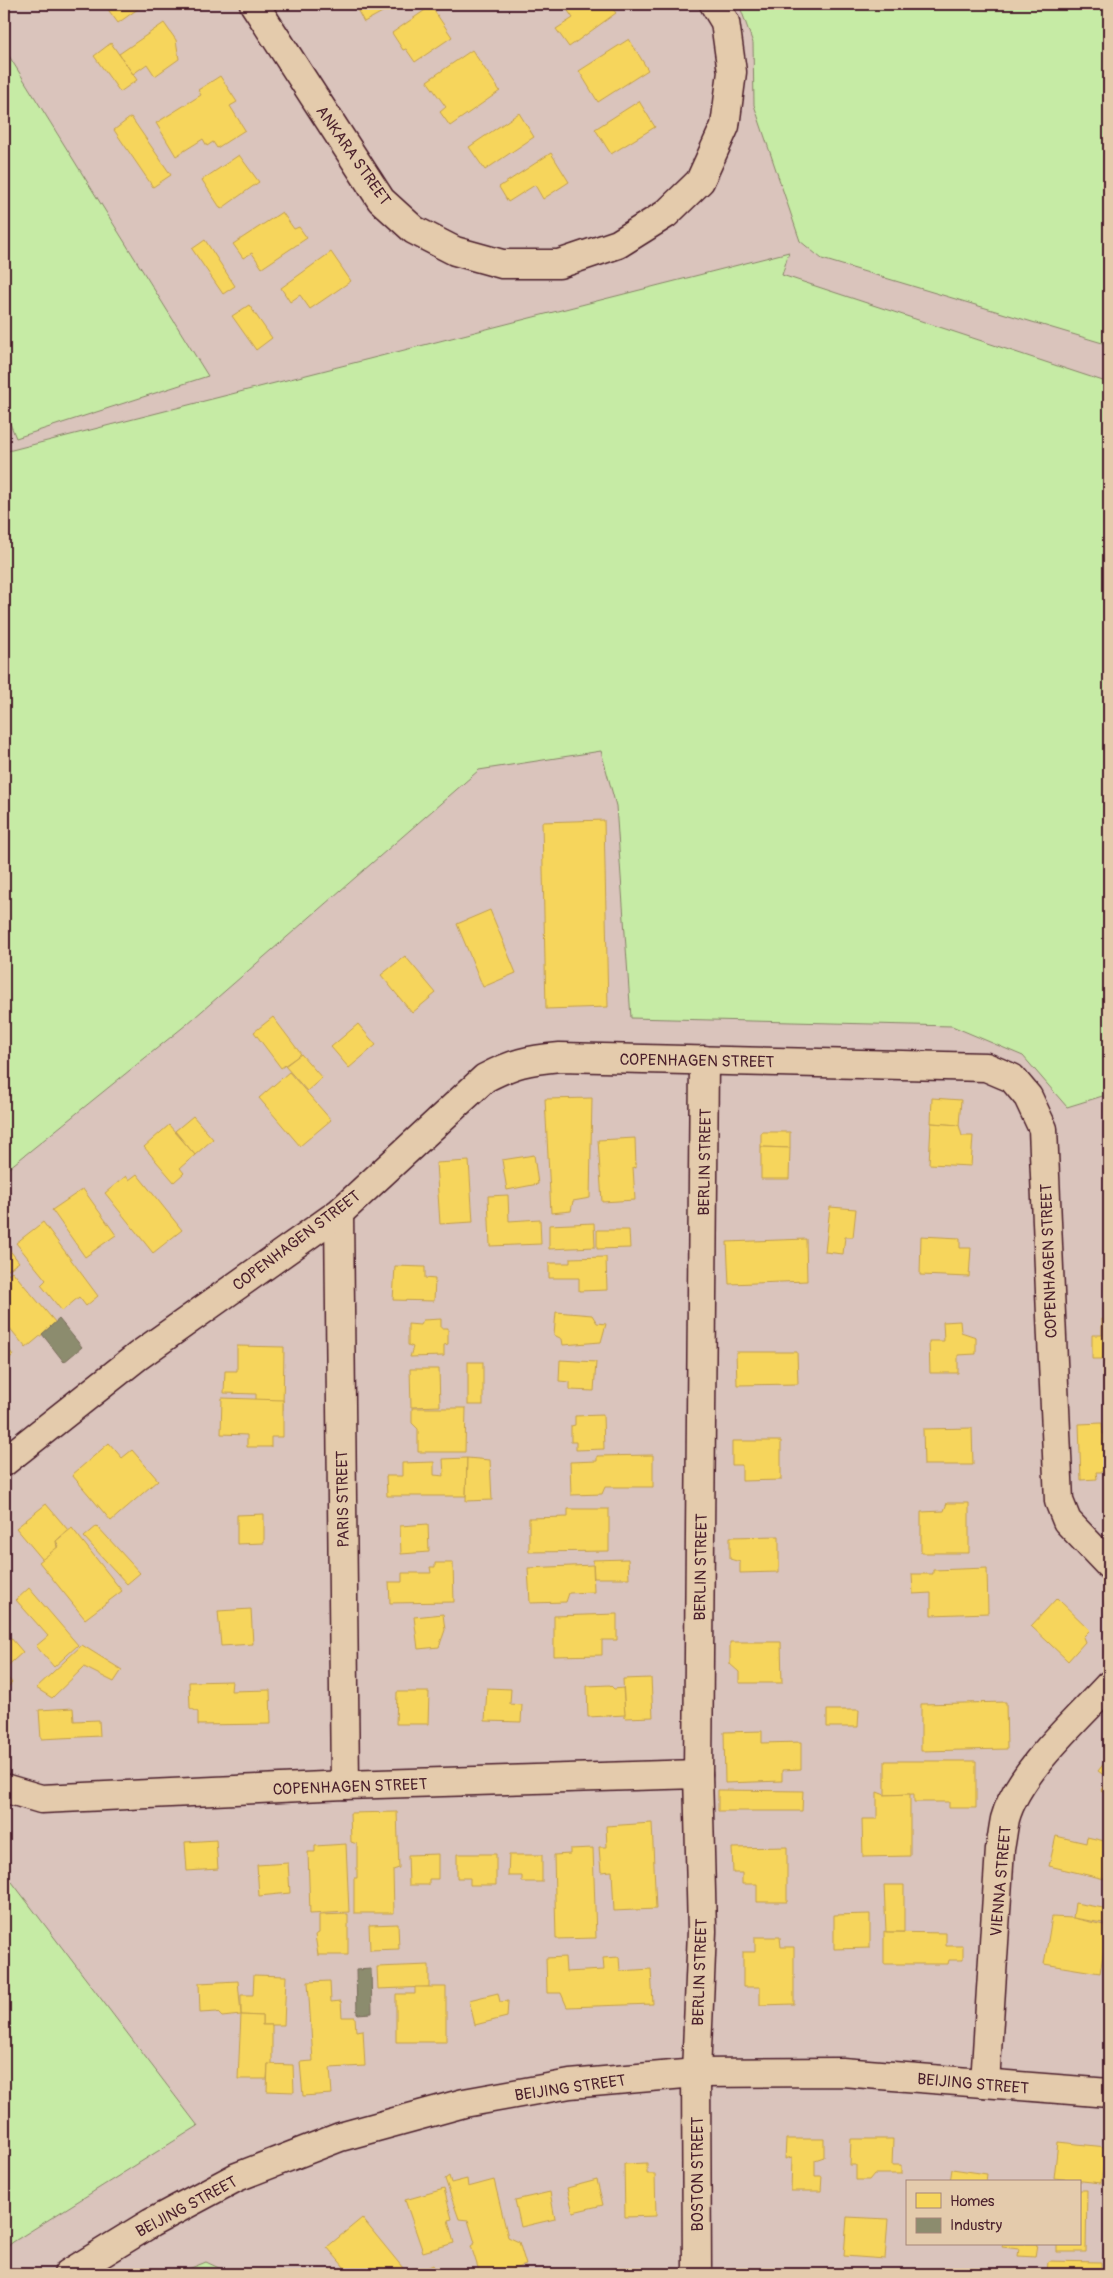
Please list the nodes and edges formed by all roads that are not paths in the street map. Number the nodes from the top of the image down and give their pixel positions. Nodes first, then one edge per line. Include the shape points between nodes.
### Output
1 (254, 4) edge
2 (714, 4) edge
3 (704, 1060) junction
4 (339, 1213) junction
5 (4, 1462) edge
6 (1109, 1565) edge
7 (1109, 1685) edge
8 (698, 1774) junction
9 (345, 1785) junction
10 (4, 1788) edge
11 (696, 2073) junction
12 (985, 2083) junction
13 (1109, 2094) edge
14 (68, 2274) edge
15 (697, 2274) edge

1 - 2 street, ANKARA STREET via 381,200 414,230 454,251 502,264 559,264 618,244 666,214 700,181 725,126 732,72 725,22
3 - 4 street, COPENHAGEN STREET via 560,1057 528,1060 508,1067 485,1078
3 - 6 street, COPENHAGEN STREET via 986,1067 1012,1078 1028,1097 1043,1129 1059,1501 1067,1521
3 - 8 street, BERLIN STREET
4 - 5 street, COPENHAGEN STREET via 138,1356
4 - 9 street, PARIS STREET
7 - 12 street, VIENNA STREET via 1037,1764 1018,1790 1005,1818 1000,1849
8 - 9 street, COPENHAGEN STREET
8 - 11 street, BERLIN STREET via 702,1931
9 - 10 street, COPENHAGEN STREET via 41,1799
11 - 12 street, BEIJING STREET via 842,2072
11 - 14 street, BEIJING STREET via 570,2084 464,2103 340,2137 237,2177 151,2223
11 - 15 street, BOSTON STREET
12 - 13 street, BEIJING STREET

